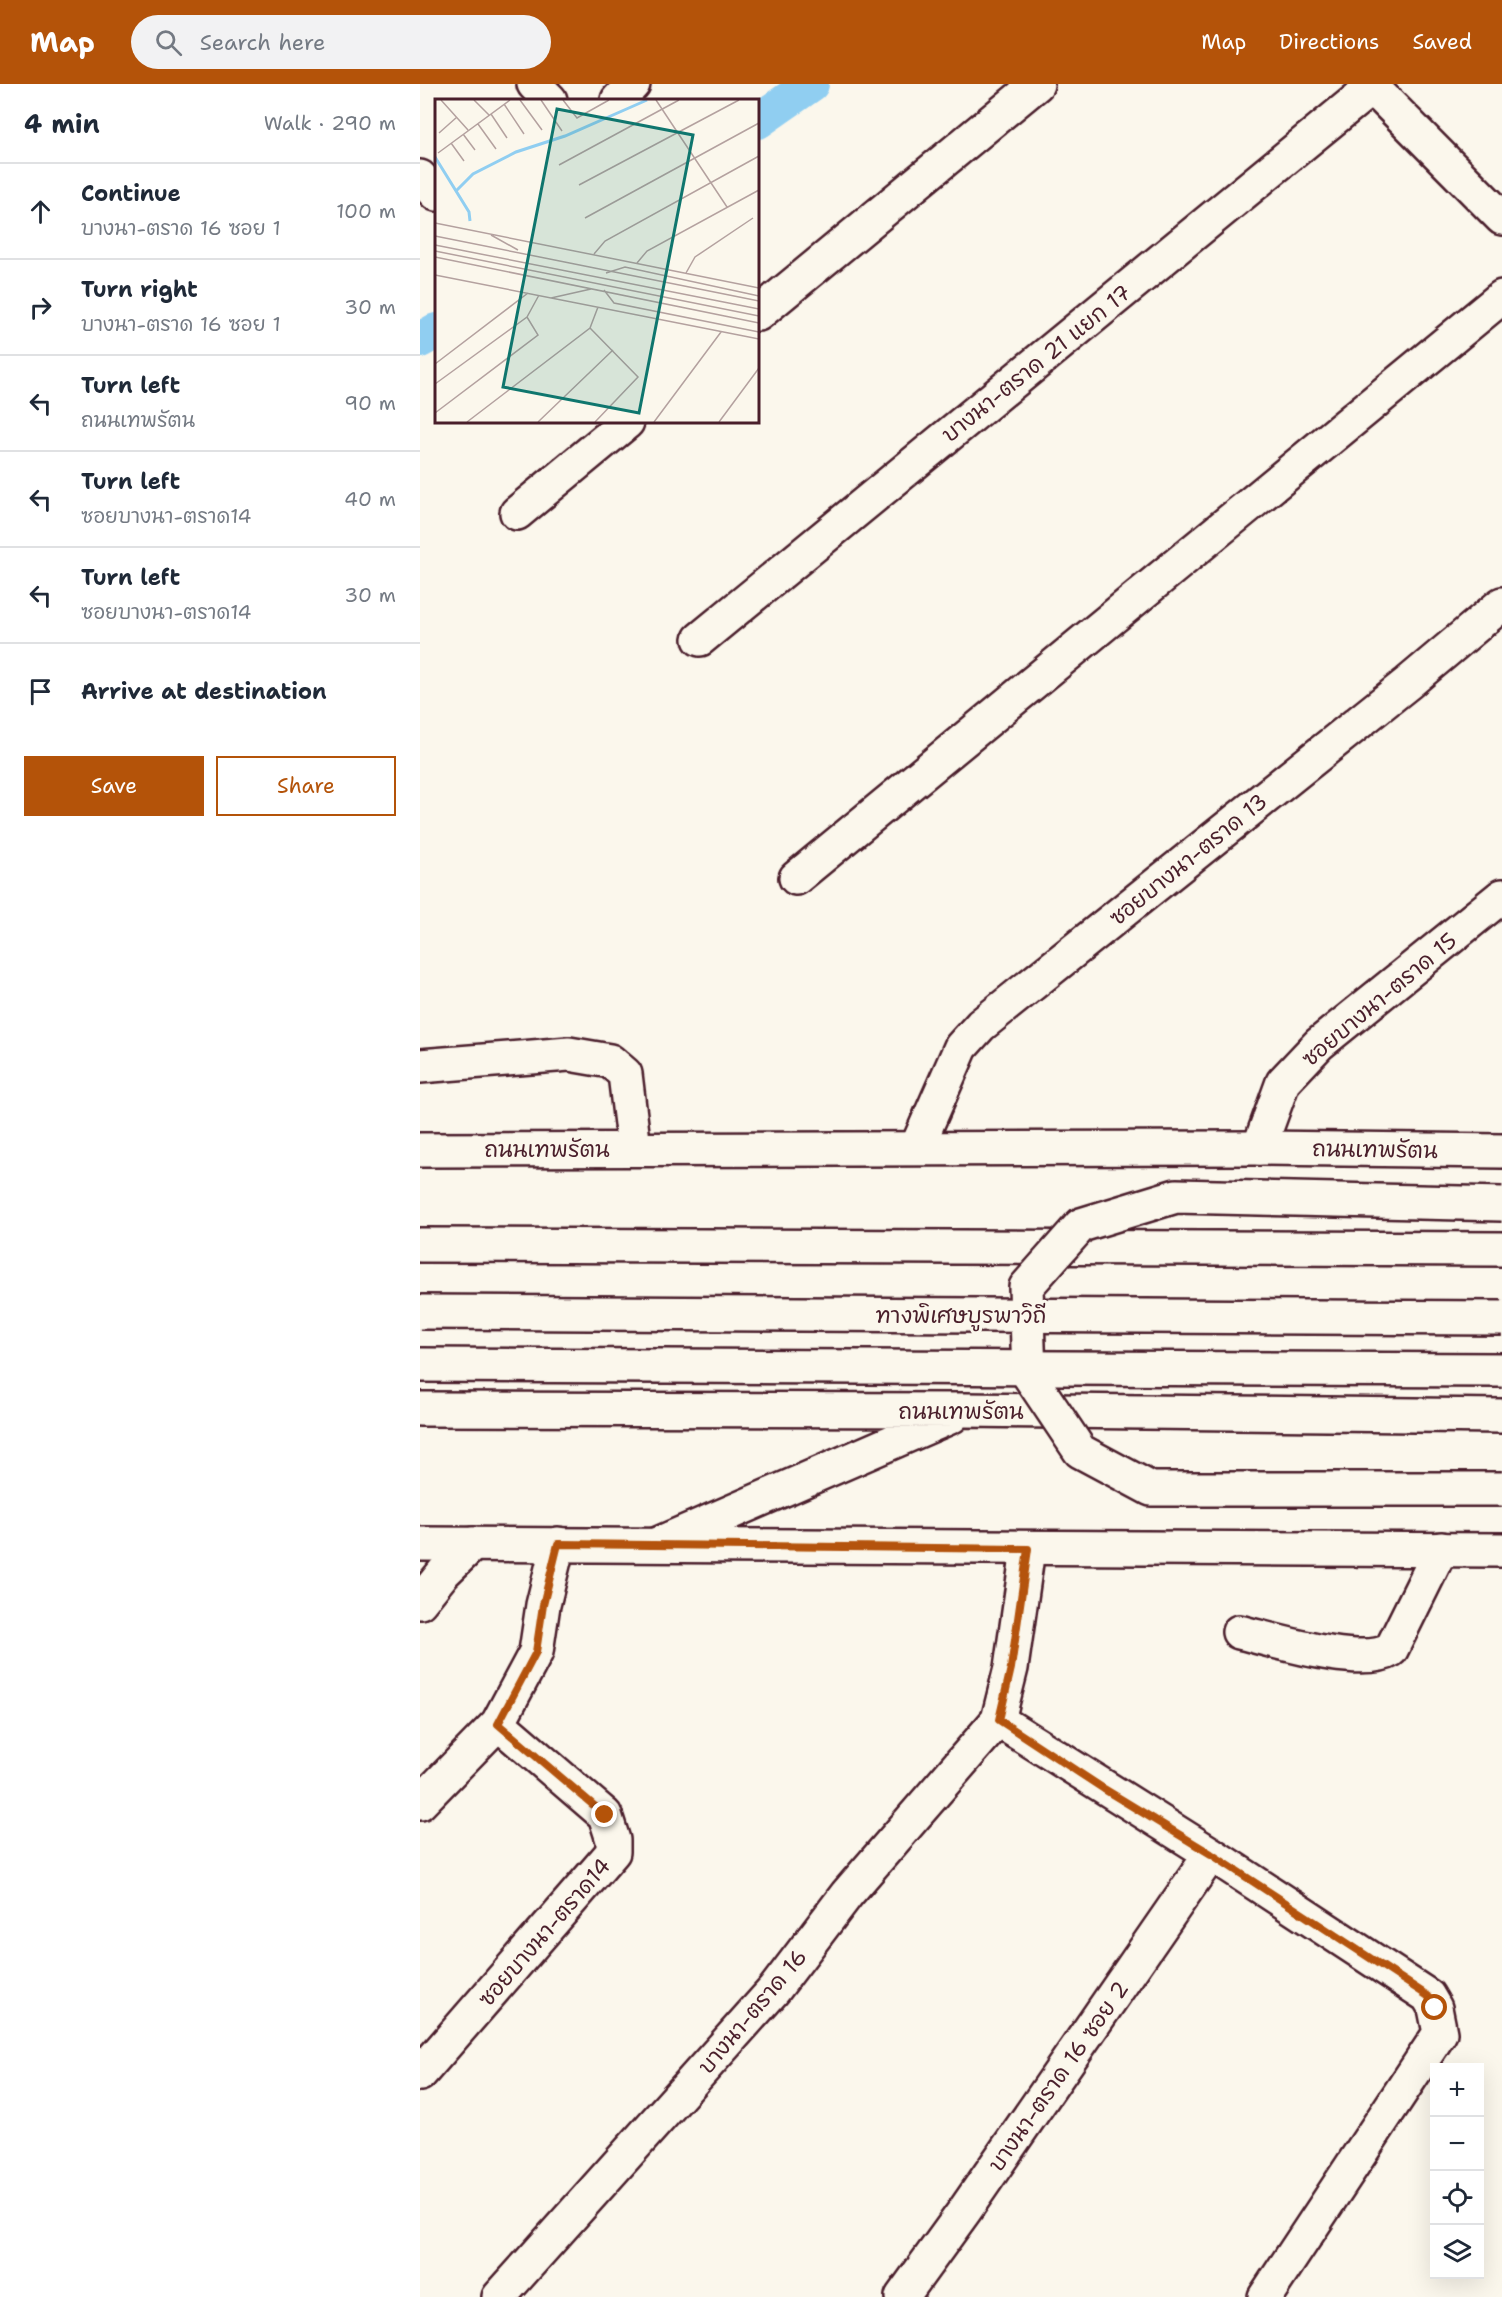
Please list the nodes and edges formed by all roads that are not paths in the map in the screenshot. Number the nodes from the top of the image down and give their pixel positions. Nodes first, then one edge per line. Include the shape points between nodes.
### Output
1 (534, 84) edge
2 (633, 84) edge
3 (1037, 84) edge
4 (1372, 85) edge
5 (549, 99) edge
6 (619, 99) edge
7 (420, 177) edge
8 (435, 193) edge
9 (1502, 218) edge
10 (1502, 297) edge
11 (759, 313) edge
12 (626, 423) edge
13 (517, 513) dead end
14 (1502, 604) edge
15 (700, 639) dead end
16 (796, 878) dead end
17 (1502, 896) edge
18 (420, 1066) edge
19 (917, 1147) junction
20 (1259, 1148) junction
21 (634, 1149) junction
22 (420, 1150) edge
23 (1502, 1151) edge
24 (1502, 1204) edge
25 (420, 1245) edge
26 (1502, 1249) edge
27 (420, 1312) edge
28 (1502, 1318) edge
29 (420, 1365) edge
30 (1502, 1370) edge
31 (420, 1409) edge
32 (964, 1410) junction
33 (1502, 1416) edge
34 (1502, 1489) edge
35 (420, 1544) edge
36 (473, 1544) junction
37 (558, 1544) junction
38 (658, 1544) junction
39 (1028, 1549) junction
40 (1441, 1549) junction
41 (1502, 1550) edge
42 (420, 1602) edge
43 (1239, 1632) dead end
44 (999, 1720) junction
45 (498, 1724) junction
46 (420, 1803) edge
47 (1211, 1854) junction
48 (420, 2074) edge
49 (499, 2297) edge
50 (902, 2297) edge
51 (1265, 2297) edge

1 - 5 main road
2 - 6 main road
3 - 11 main road
4 - 9 main road
4 - 15 main road, บางนา-ตราด 21 แยก 17
7 - 8 main road
10 - 16 main road
12 - 13 main road
14 - 19 main road, ซอยบางนา-ตราด 13 via 981,1025 961,1047
17 - 20 main road, ซอยบางนา-ตราด 15 via 1319,1044 1284,1082
18 - 21 main road via 569,1054 610,1061 625,1074
19 - 20 main road, ถนนเทพรัตน
19 - 21 main road, ถนนเทพรัตน
20 - 23 main road, ถนนเทพรัตน
21 - 22 main road, ถนนเทพรัตน
24 - 34 main road, bridge via 1176,1196 1081,1225 1026,1287 1029,1376 1080,1451 1151,1489
25 - 26 main road
27 - 28 main road, ทางพิเศษบูรพาวิถี, bridge
29 - 30 main road, bridge
31 - 32 main road, ถนนเทพรัตน
32 - 33 main road, ถนนเทพรัตน
32 - 38 main road
35 - 36 main road
36 - 37 main road
36 - 42 main road
37 - 38 main road
37 - 45 main road via 536,1652
38 - 39 main road
39 - 40 main road
39 - 44 main road via 1011,1668
40 - 41 main road
40 - 43 main road via 1390,1650 1384,1654 1374,1657 1319,1652
44 - 47 main road
44 - 49 main road, บางนา-ตราด 16 via 847,1894 774,1990
45 - 46 main road
45 - 48 main road, ซอยบางนา-ตราด14 via 605,1815 614,1840 613,1852
47 - 50 main road, บางนา-ตราด 16 ซอย 2
47 - 51 main road via 1428,1996 1439,2022 1440,2033

